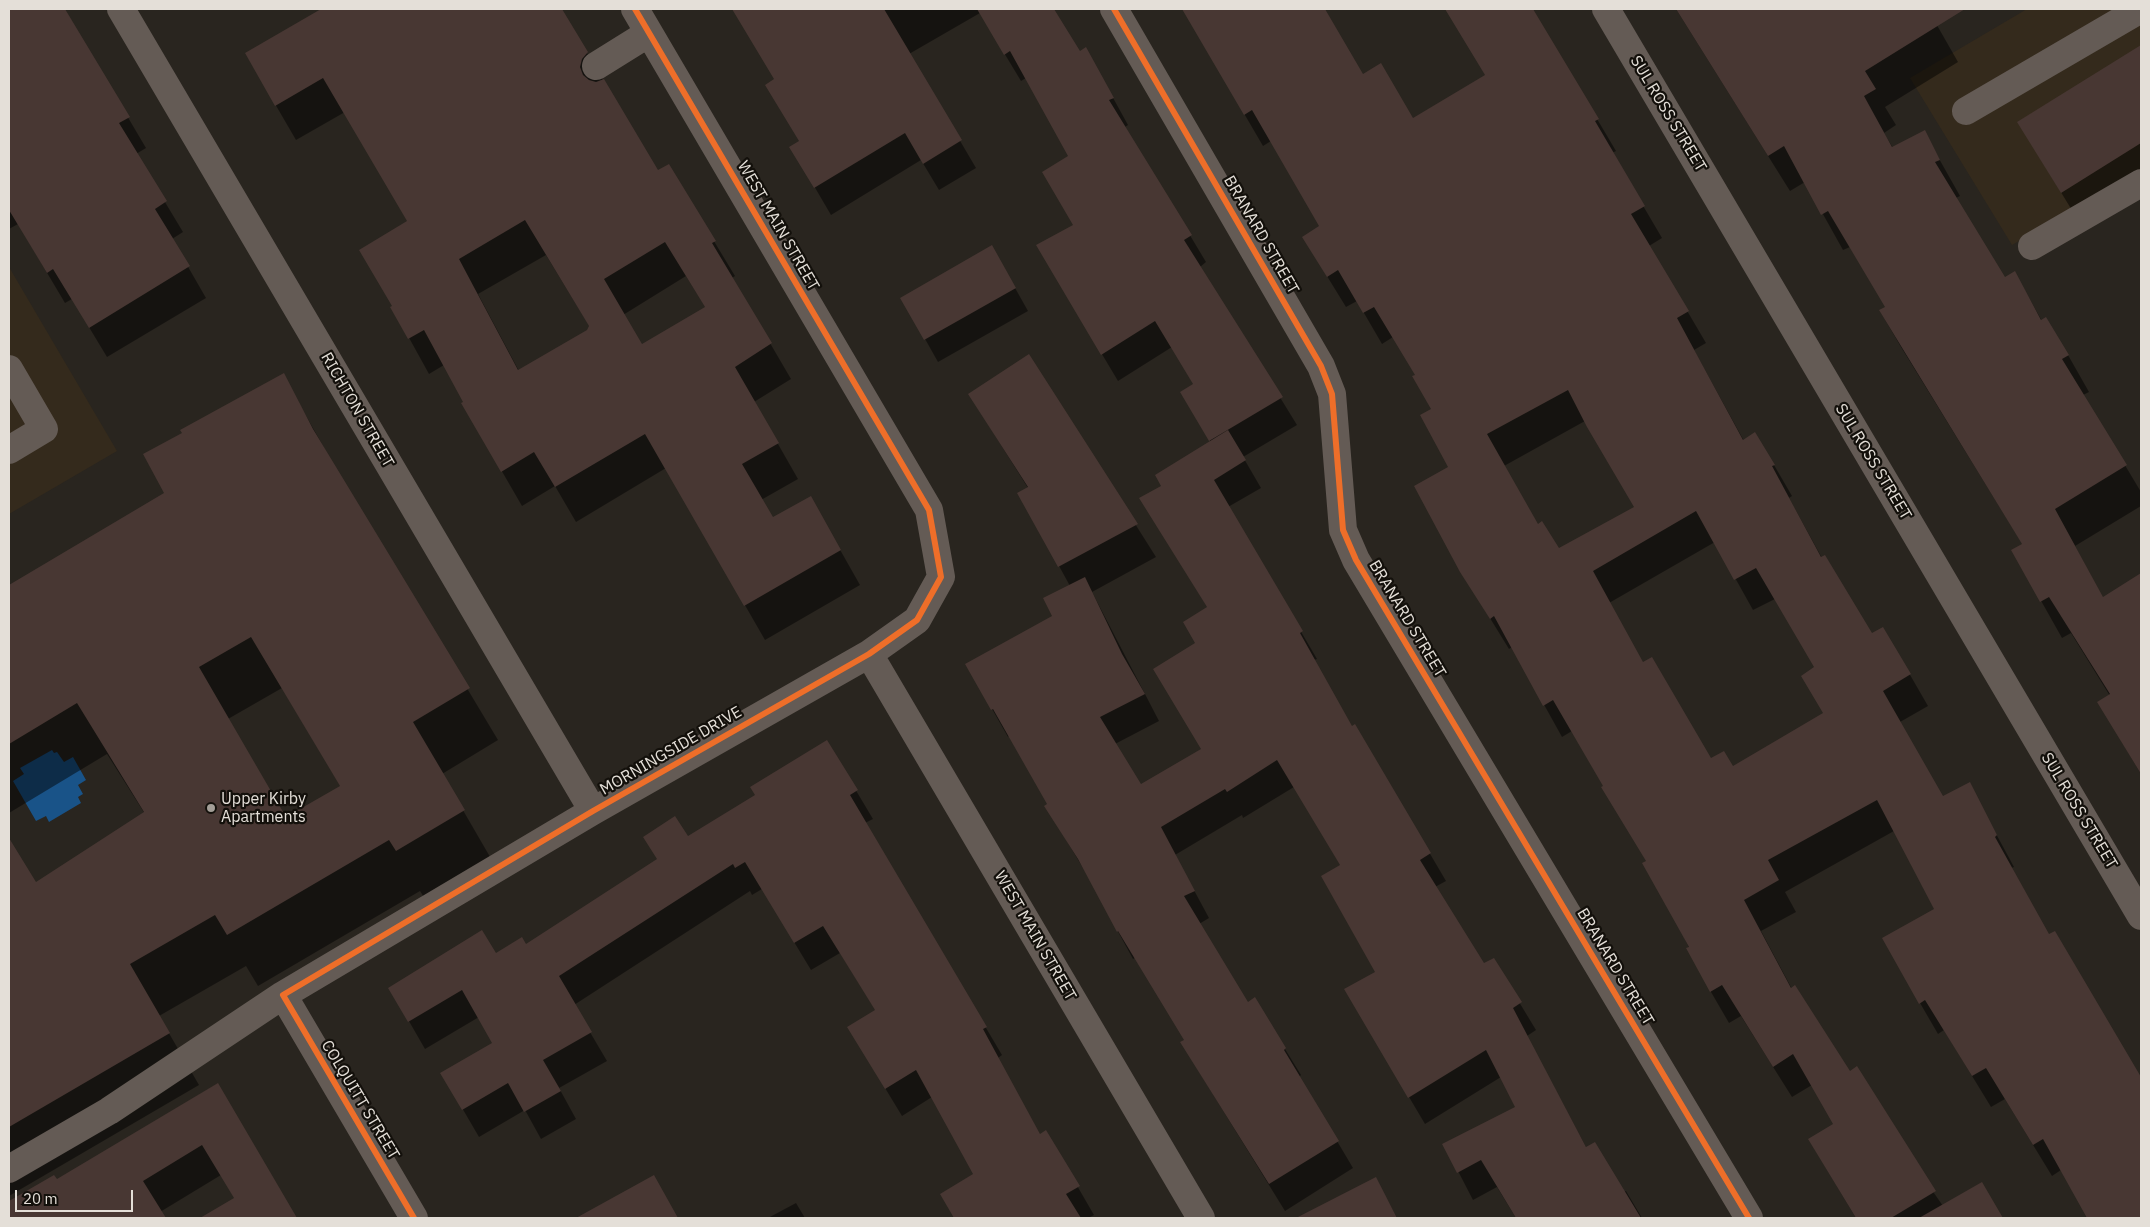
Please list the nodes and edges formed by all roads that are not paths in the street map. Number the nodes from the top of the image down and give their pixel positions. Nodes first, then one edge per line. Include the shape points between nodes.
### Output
1 (121, 9) edge
2 (636, 9) edge
3 (1114, 9) edge
4 (1606, 9) edge
5 (2141, 9) edge
6 (649, 33) junction
7 (596, 66) dead end
8 (1966, 111) dead end
9 (2141, 183) edge
10 (2032, 246) dead end
11 (9, 369) edge
12 (9, 450) edge
13 (898, 457) joint
14 (869, 654) junction
15 (593, 811) junction
16 (2141, 916) edge
17 (282, 995) junction
18 (9, 1169) edge
19 (414, 1218) edge
20 (1201, 1218) edge
21 (1749, 1218) edge

1 - 15 street, RICHTON STREET
2 - 6 street, WEST MAIN STREET
3 - 21 street, BRANARD STREET via 1321,366 1332,394 1343,530 1356,560
4 - 16 street, SUL ROSS STREET
5 - 8 street
6 - 7 street
6 - 13 street, WEST MAIN STREET
9 - 10 street
11 - 12 street via 44,429
13 - 14 street, MORNINGSIDE DRIVE via 929,510 941,577 917,620
14 - 15 street, MORNINGSIDE DRIVE
14 - 20 street, WEST MAIN STREET
15 - 17 street, MORNINGSIDE DRIVE
17 - 18 street, MORNINGSIDE DRIVE via 109,1111
17 - 19 street, COLQUITT STREET

